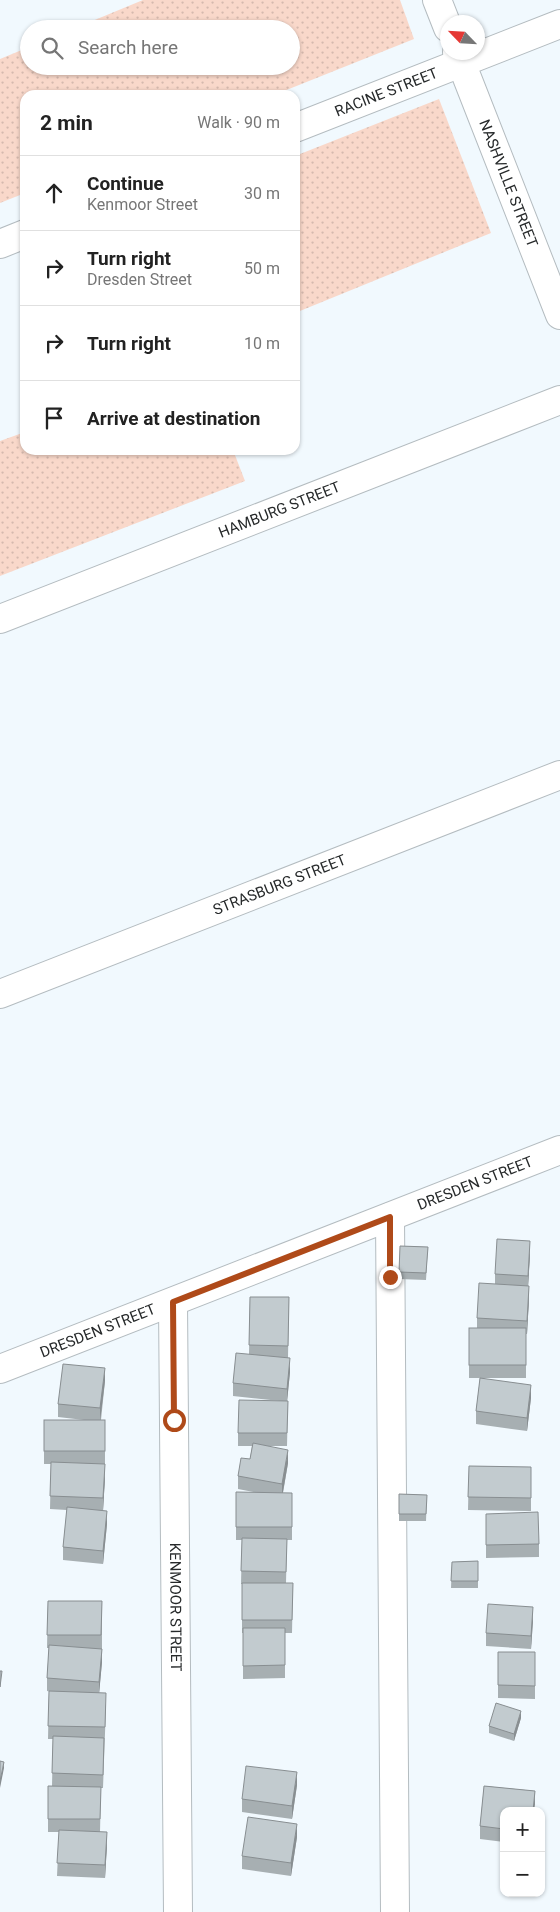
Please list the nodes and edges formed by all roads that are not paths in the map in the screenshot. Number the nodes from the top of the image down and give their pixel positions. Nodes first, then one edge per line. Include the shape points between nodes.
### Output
1 (437, 0) edge
2 (443, 15) edge
3 (560, 24) edge
4 (485, 49) edge
5 (454, 60) edge
6 (460, 60) edge
7 (300, 126) edge
8 (20, 236) edge
9 (0, 244) edge
10 (560, 314) edge
11 (560, 400) edge
12 (0, 619) edge
13 (560, 775) edge
14 (0, 994) edge
15 (560, 1150) edge
16 (390, 1217) junction
17 (173, 1302) junction
18 (0, 1369) edge
19 (178, 1912) edge
20 (395, 1912) edge

1 - 2 street
3 - 4 street, RACINE STREET
5 - 7 street, RACINE STREET
6 - 10 street, NASHVILLE STREET
8 - 9 street
11 - 12 street, HAMBURG STREET
13 - 14 street, STRASBURG STREET
15 - 16 street, DRESDEN STREET
16 - 17 street, DRESDEN STREET
16 - 20 street
17 - 18 street, DRESDEN STREET
17 - 19 street, KENMOOR STREET

